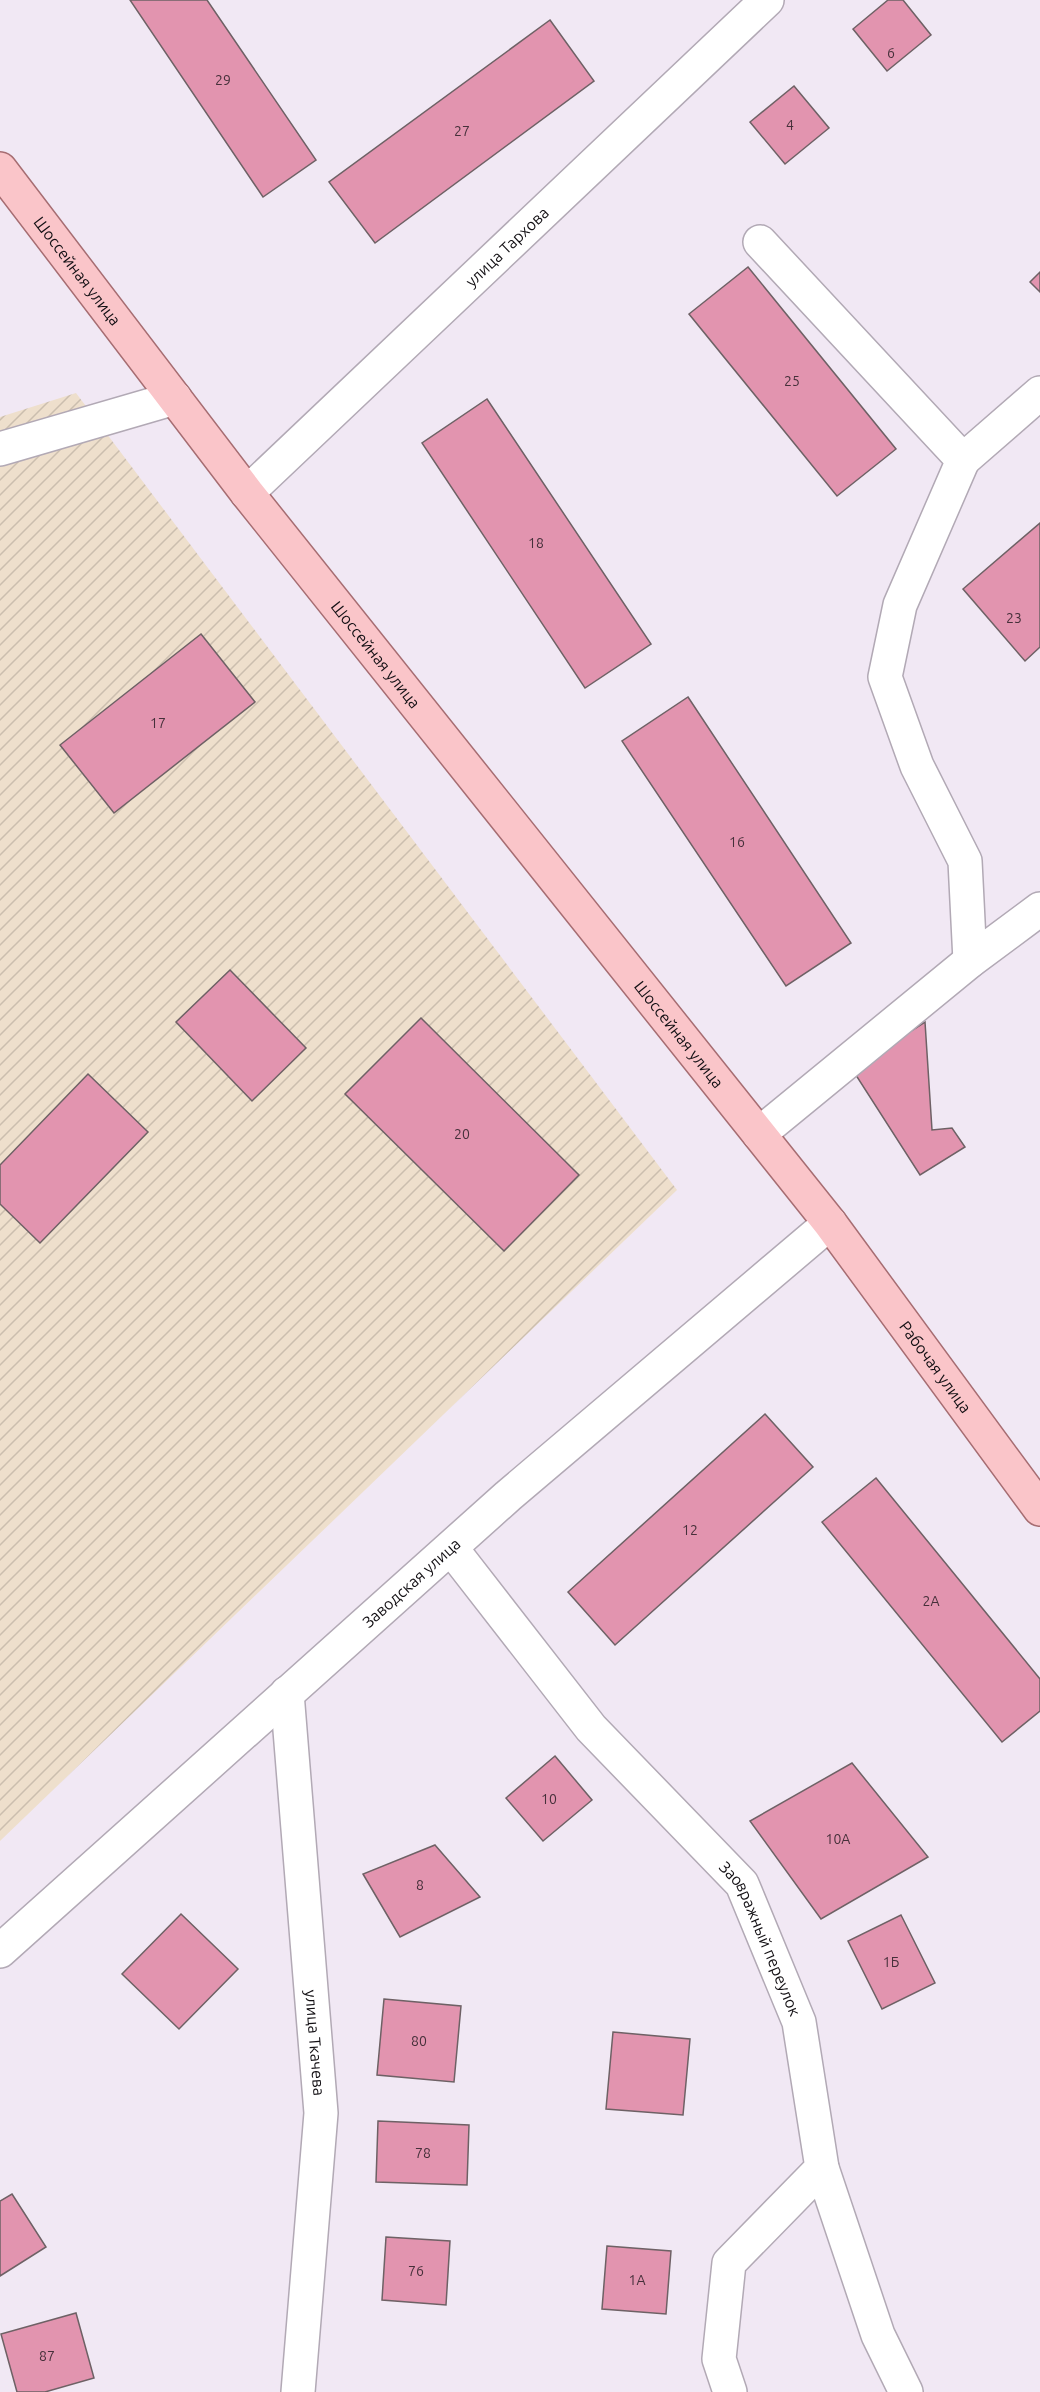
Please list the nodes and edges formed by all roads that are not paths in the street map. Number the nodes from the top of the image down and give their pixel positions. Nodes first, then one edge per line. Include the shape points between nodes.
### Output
1 (767, 0) edge
2 (0, 169) edge
3 (760, 242) dead end
4 (1040, 393) edge
5 (175, 398) junction
6 (0, 449) edge
7 (963, 460) junction
8 (247, 493) junction
9 (1040, 909) edge
10 (970, 961) junction
11 (759, 1134) junction
12 (830, 1223) junction
13 (1040, 1509) edge
14 (451, 1548) junction
15 (287, 1693) junction
16 (0, 1951) edge
17 (822, 2168) junction
18 (298, 2392) edge
19 (730, 2392) edge
20 (906, 2392) edge

1 - 8 street, улица Тархова
2 - 5 main road, Шоссейная улица
3 - 7 street
4 - 7 street
5 - 6 street
5 - 8 main road, Шоссейная улица
7 - 10 street via 900,605 885,677 917,766 965,861
8 - 11 main road, Шоссейная улица
9 - 10 street
10 - 11 street
11 - 12 main road, Шоссейная улица
12 - 13 main road, Рабочая улица
12 - 14 street, Заводская улица
14 - 15 street, Заводская улица
14 - 17 street, Заовражный переулок via 591,1728 742,1884 799,2022
15 - 16 street, Заводская улица
15 - 18 street, улица Ткачева via 321,2114
17 - 19 street via 729,2263 719,2359
17 - 20 street, Заовражный переулок via 878,2335

